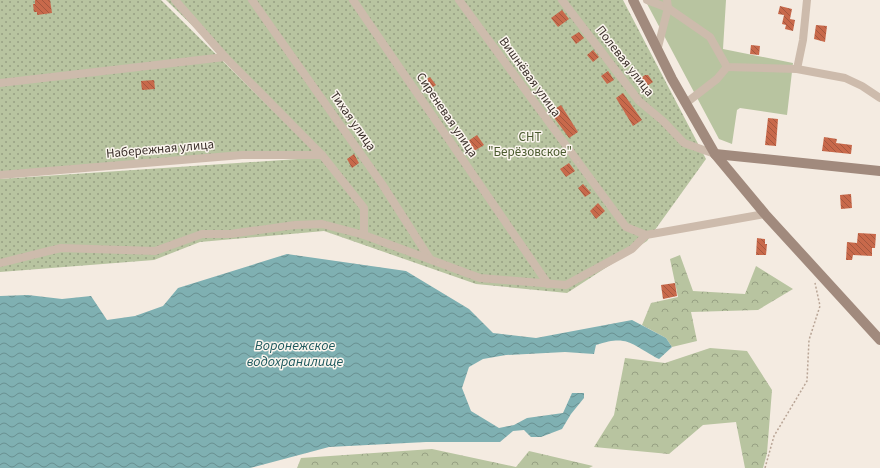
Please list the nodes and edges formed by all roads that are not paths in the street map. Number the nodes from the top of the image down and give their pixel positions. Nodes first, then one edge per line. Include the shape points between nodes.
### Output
1 (175, 0) edge
2 (252, 0) edge
3 (353, 0) edge
4 (459, 0) edge
5 (562, 0) edge
6 (633, 0) edge
7 (647, 0) edge
8 (807, 0) edge
9 (668, 4) edge
10 (658, 47) junction
11 (226, 57) junction
12 (727, 67) junction
13 (797, 69) junction
14 (0, 83) edge
15 (880, 98) edge
16 (686, 103) junction
17 (715, 154) junction
18 (322, 155) junction
19 (880, 171) edge
20 (0, 175) edge
21 (765, 214) junction
22 (364, 234) junction
23 (646, 235) junction
24 (430, 259) junction
25 (0, 263) edge
26 (548, 284) junction
27 (880, 340) edge

1 - 11 street
2 - 24 street, Тихая улица via 382,184
3 - 26 street, Сиреневая улица
4 - 23 street, Вишнёвая улица via 626,228
5 - 17 street, Полевая улица via 639,101 684,143
6 - 10 street
7 - 9 street
8 - 13 street
9 - 10 street
9 - 12 street via 710,37
10 - 16 street
11 - 14 street
11 - 18 street
12 - 13 street
12 - 16 street via 717,79
13 - 15 street via 844,78
16 - 17 street
17 - 19 street
17 - 21 street
18 - 20 street, Набережная улица via 242,155
18 - 22 street via 364,208
21 - 23 street, Вишнёвая улица
21 - 27 street
22 - 24 street
22 - 25 street via 322,224 295,225 230,234 202,234 156,250 61,248
23 - 26 street via 632,249 566,285
24 - 26 street via 480,278

